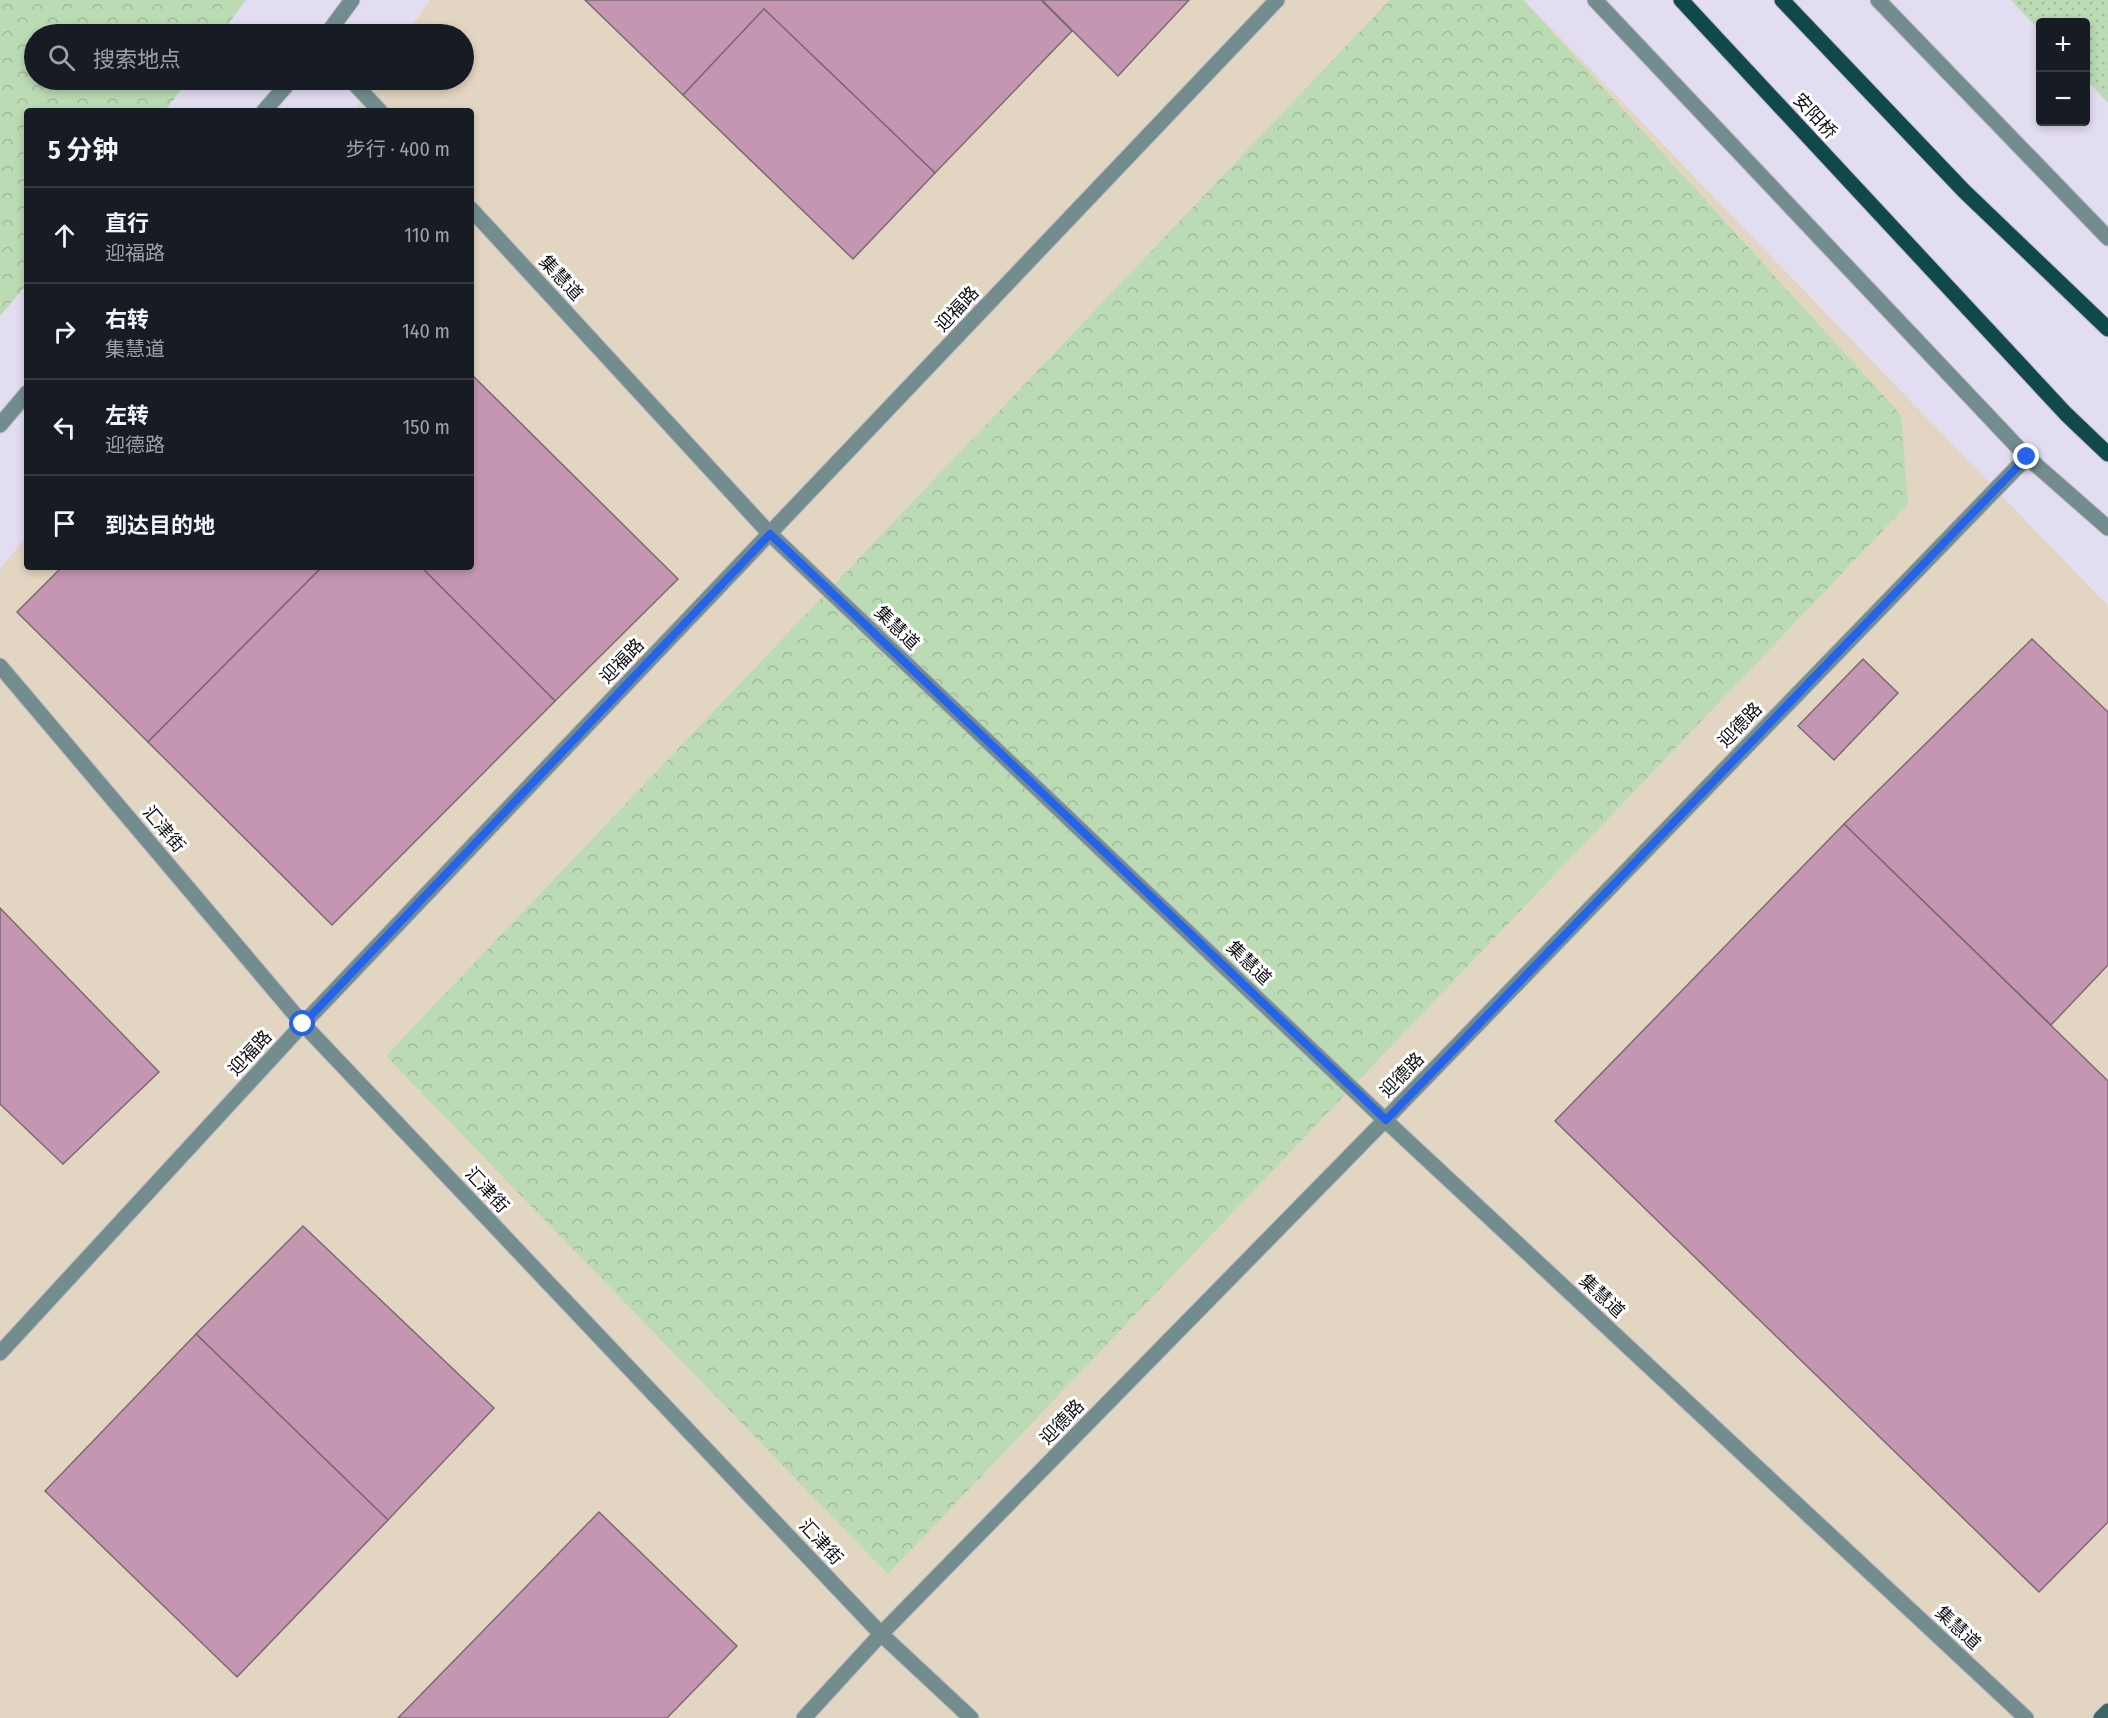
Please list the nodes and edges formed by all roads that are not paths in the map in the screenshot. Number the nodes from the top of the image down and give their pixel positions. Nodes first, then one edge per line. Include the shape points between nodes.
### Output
1 (352, 0) edge
2 (1277, 0) edge
3 (1595, 0) edge
4 (1681, 0) edge
5 (1782, 0) edge
6 (1878, 0) edge
7 (334, 24) edge
8 (282, 90) edge
9 (360, 90) edge
10 (267, 108) edge
11 (377, 108) edge
12 (474, 212) edge
13 (2108, 238) edge
14 (2108, 329) edge
15 (24, 397) edge
16 (0, 425) edge
17 (2108, 454) edge
18 (2027, 457) junction
19 (2108, 528) edge
20 (770, 534) junction
21 (0, 666) edge
22 (303, 1024) junction
23 (1386, 1120) junction
24 (0, 1353) edge
25 (881, 1634) junction
26 (2108, 1711) edge
27 (804, 1718) edge
28 (971, 1718) edge
29 (2026, 1718) edge
30 (2101, 1718) edge

1 - 7 street
2 - 20 street, 迎福路
3 - 18 street
4 - 17 main road, 安阳桥 via 2066,414
5 - 14 main road via 1964,191
6 - 13 street
8 - 10 street
9 - 11 street
12 - 20 street, 集慧道
15 - 16 street
18 - 19 street
18 - 23 street, 迎德路
20 - 22 street, 迎福路
20 - 23 street, 集慧道
21 - 22 street, 汇津街
22 - 24 street, 迎福路
22 - 25 street, 汇津街
23 - 25 street, 迎德路
23 - 29 street, 集慧道
25 - 27 street, 迎德路
25 - 28 street, 汇津街
26 - 30 main road

